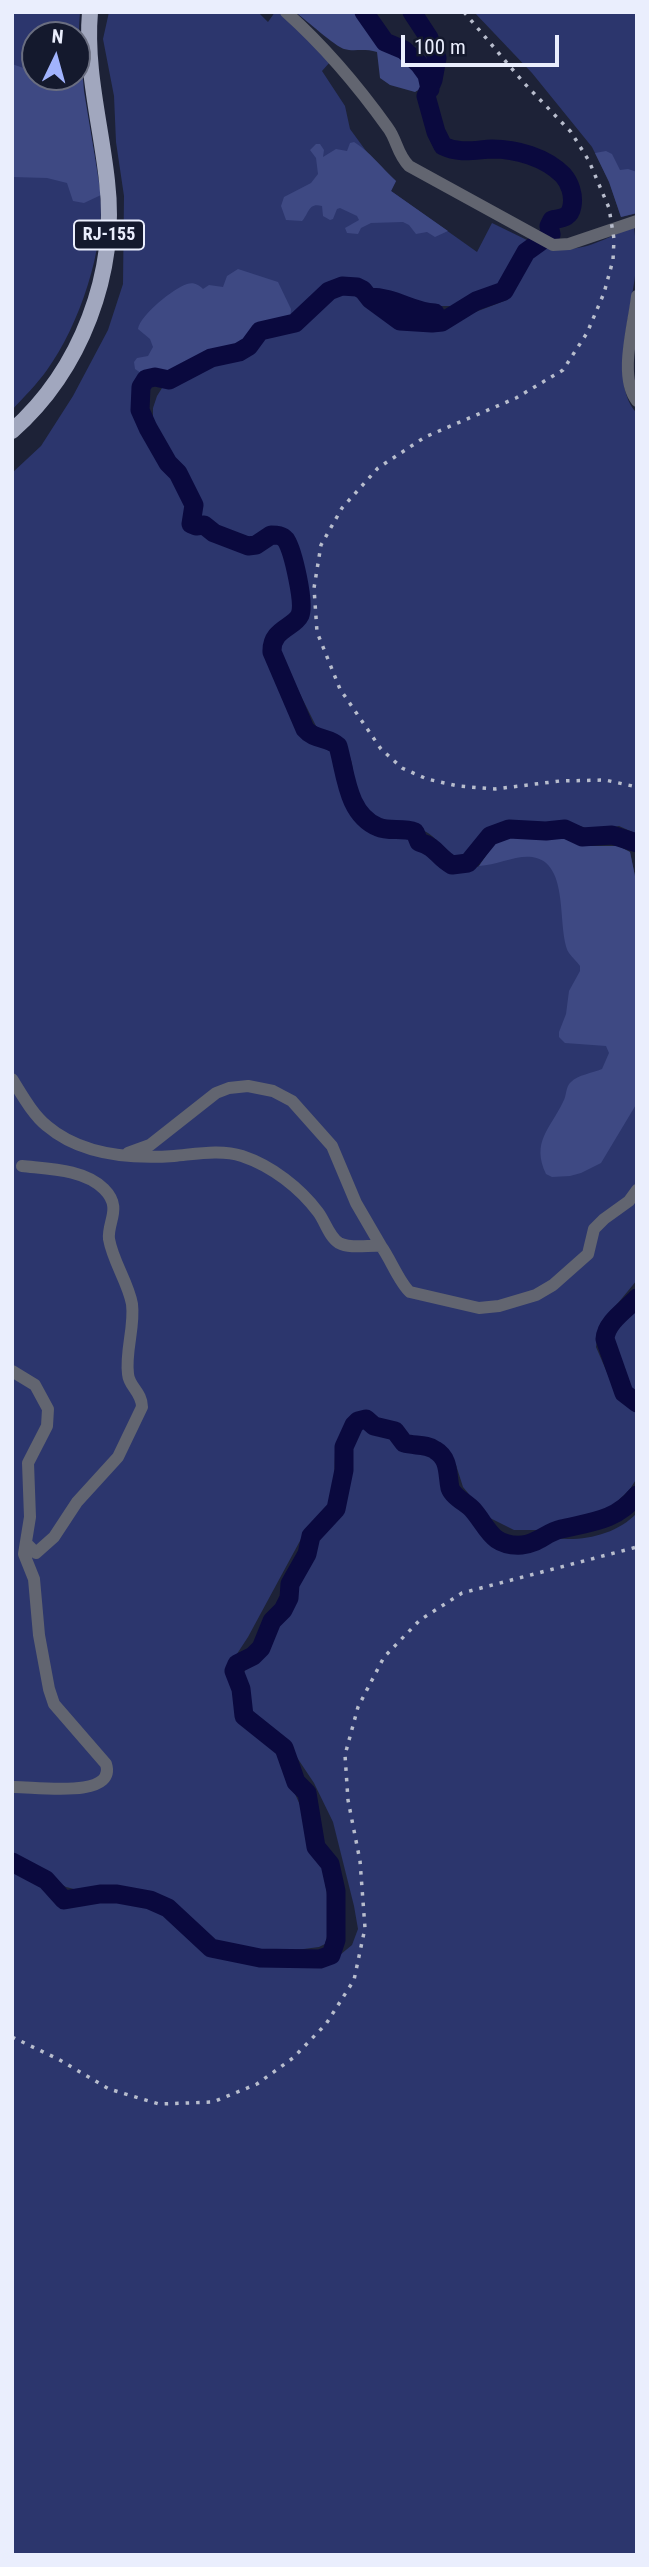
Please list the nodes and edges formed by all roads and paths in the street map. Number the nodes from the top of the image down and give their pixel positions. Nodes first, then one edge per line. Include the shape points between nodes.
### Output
1 (90, 12) edge
2 (286, 12) edge
3 (636, 223) edge
4 (637, 296) edge
5 (637, 401) edge
6 (12, 431) edge
7 (12, 1079) edge
8 (118, 1155) junction
9 (22, 1166) dead end
10 (637, 1190) edge
11 (381, 1246) junction
12 (12, 1371) edge
13 (26, 1543) junction
14 (12, 1787) edge

1 - 6 main road, RJ-155 via 90,66 108,184 106,260 93,308 71,358 36,407
2 - 3 street via 370,104 409,166 553,245
4 - 5 street via 628,372 630,392
7 - 8 street via 46,1125 73,1141
8 - 11 street via 218,1153 256,1161 308,1200 337,1242
8 - 11 street via 149,1145 216,1093 248,1086 273,1091 292,1101 328,1140
9 - 13 street via 84,1178 109,1197 114,1218 109,1237 132,1306 128,1376 142,1399 118,1457 77,1502 54,1537 36,1553
10 - 11 street via 594,1229 588,1254 572,1269 536,1295 499,1306 479,1308 415,1294 402,1285
12 - 13 street via 39,1390 49,1418 28,1463
13 - 14 street via 24,1554 34,1579 43,1662 54,1704 108,1771 97,1786

